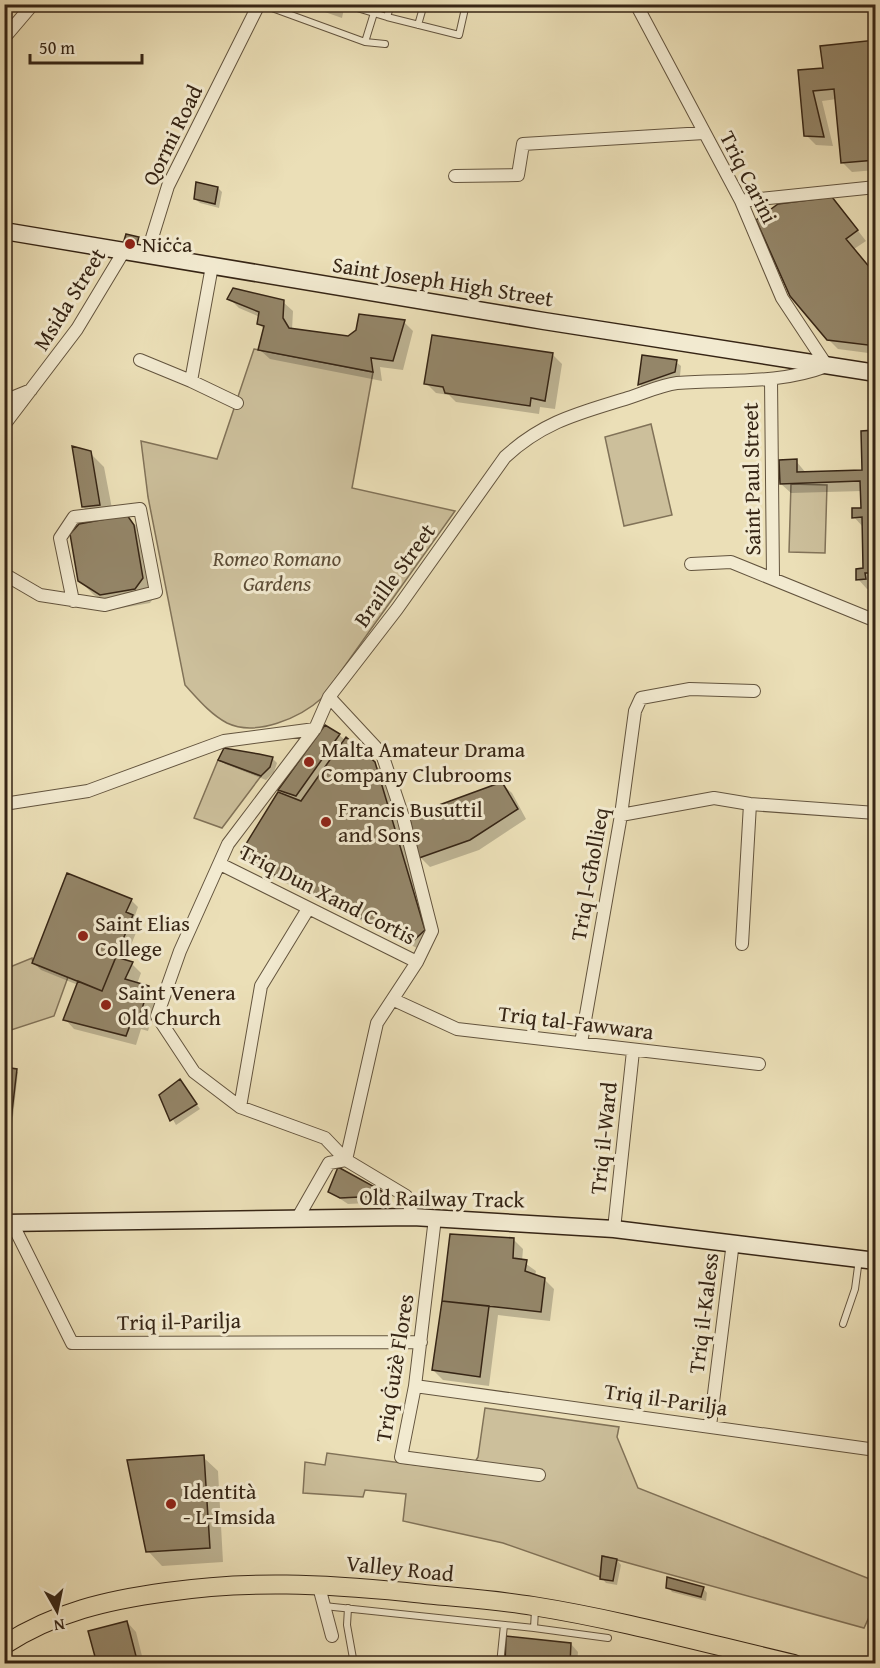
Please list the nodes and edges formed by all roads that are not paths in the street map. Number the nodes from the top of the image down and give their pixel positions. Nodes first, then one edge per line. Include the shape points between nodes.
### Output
1 (33, 4) edge
2 (260, 4) edge
3 (358, 4) edge
4 (391, 4) edge
5 (424, 4) edge
6 (466, 4) edge
7 (636, 4) edge
8 (374, 13) junction
9 (387, 17) junction
10 (418, 25) junction
11 (4, 38) edge
12 (365, 42) junction
13 (385, 44) dead end
14 (704, 133) junction
15 (455, 177) dead end
16 (876, 187) edge
17 (741, 201) junction
18 (4, 231) edge
19 (124, 251) junction
20 (147, 254) junction
21 (212, 266) junction
22 (140, 360) dead end
23 (827, 366) junction
24 (876, 372) edge
25 (771, 380) junction
26 (191, 381) junction
27 (33, 389) junction
28 (4, 401) edge
29 (237, 403) dead end
30 (4, 425) edge
31 (691, 564) dead end
32 (4, 574) edge
33 (773, 577) junction
34 (73, 601) junction
35 (876, 621) edge
36 (754, 692) dead end
37 (329, 697) junction
38 (315, 729) junction
39 (4, 804) edge
40 (750, 804) junction
41 (876, 813) edge
42 (621, 815) junction
43 (220, 864) junction
44 (308, 909) junction
45 (742, 944) dead end
46 (417, 962) junction
47 (394, 1000) junction
48 (580, 1043) junction
49 (633, 1051) junction
50 (759, 1064) dead end
51 (240, 1107) junction
52 (346, 1160) junction
53 (413, 1217) junction
54 (435, 1218) junction
55 (297, 1219) junction
56 (8, 1223) edge
57 (614, 1229) junction
58 (733, 1242) junction
59 (867, 1259) edge
60 (843, 1324) dead end
61 (421, 1342) junction
62 (415, 1386) junction
63 (710, 1426) junction
64 (876, 1450) edge
65 (539, 1475) dead end
66 (318, 1583) junction
67 (324, 1606) junction
68 (536, 1606) junction
69 (348, 1608) junction
70 (504, 1625) junction
71 (534, 1628) junction
72 (332, 1636) dead end
73 (608, 1638) dead end
74 (4, 1645) edge
75 (354, 1664) edge
76 (500, 1664) edge
77 (795, 1664) edge

1 - 11 street
2 - 12 lane
2 - 20 street, Qormi Road via 168,186
3 - 8 lane via 357,8
4 - 9 lane
5 - 10 lane
6 - 10 lane via 459,35
7 - 14 street, Triq Carini
8 - 9 lane
8 - 12 lane
9 - 10 lane
12 - 13 lane
14 - 15 street via 523,144 518,175
14 - 17 street, Triq Carini
16 - 17 street
17 - 23 street, Triq Carini via 782,298
18 - 19 main road, Saint Joseph High Street
19 - 20 main road, Saint Joseph High Street
19 - 27 street, Msida Street via 78,329
20 - 21 main road, Saint Joseph High Street
21 - 23 main road, Saint Joseph High Street
21 - 26 street
22 - 26 street
23 - 24 main road, Saint Joseph High Street
23 - 25 street, Braille Street via 800,376
25 - 33 street, Saint Paul Street
25 - 37 street, Braille Street via 674,384 554,422 518,440
26 - 29 street
27 - 28 street
27 - 30 street, Msida Street
31 - 33 street via 731,562
32 - 34 street via 40,595
33 - 35 street
34 - 34 street via 60,537 74,517 140,509 156,592 105,604
36 - 42 street, Triq l-Għollieq via 690,689 641,698 635,711
37 - 38 street, Braille Street
37 - 46 street via 382,754 400,806 432,931
38 - 39 street via 224,741 88,791
38 - 43 street, Braille Street via 228,844
40 - 41 street
40 - 42 street via 714,798
40 - 45 street
42 - 48 street, Triq l-Għollieq
43 - 44 street, Triq Dun Xand Cortis
43 - 51 street, Braille Street via 180,951 157,1017 194,1072
44 - 46 street, Triq Dun Xand Cortis
44 - 51 street via 261,986
46 - 47 street
47 - 48 street, Triq tal-Fawwara via 457,1029
47 - 52 street via 377,1023
48 - 49 street, Triq tal-Fawwara
49 - 50 street, Triq tal-Fawwara
49 - 57 street, Triq il-Ward
51 - 52 street via 325,1137
52 - 53 street via 406,1196
52 - 55 street via 329,1163
53 - 54 main road, Old Railway Track
53 - 55 main road, Old Railway Track
54 - 57 main road, Old Railway Track
54 - 61 street, Triq Ġużè Flores
55 - 56 main road, Old Railway Track
56 - 61 street, Triq il-Parilja via 72,1343
57 - 58 main road, Old Railway Track
58 - 59 main road, Old Railway Track
58 - 63 street, Triq il-Kaless
59 - 60 lane
61 - 62 street, Triq Ġużè Flores
62 - 63 street, Triq il-Parilja
62 - 65 street, Triq Ġużè Flores via 401,1457
63 - 64 street, Triq il-Parilja
66 - 67 street
66 - 68 main road, Valley Road
66 - 74 main road, Valley Road via 254,1583 128,1597 53,1618
67 - 69 lane
67 - 72 street
68 - 71 lane
68 - 77 main road, Valley Road
69 - 70 lane
69 - 75 lane via 346,1626
70 - 71 lane
70 - 76 lane
71 - 73 lane

